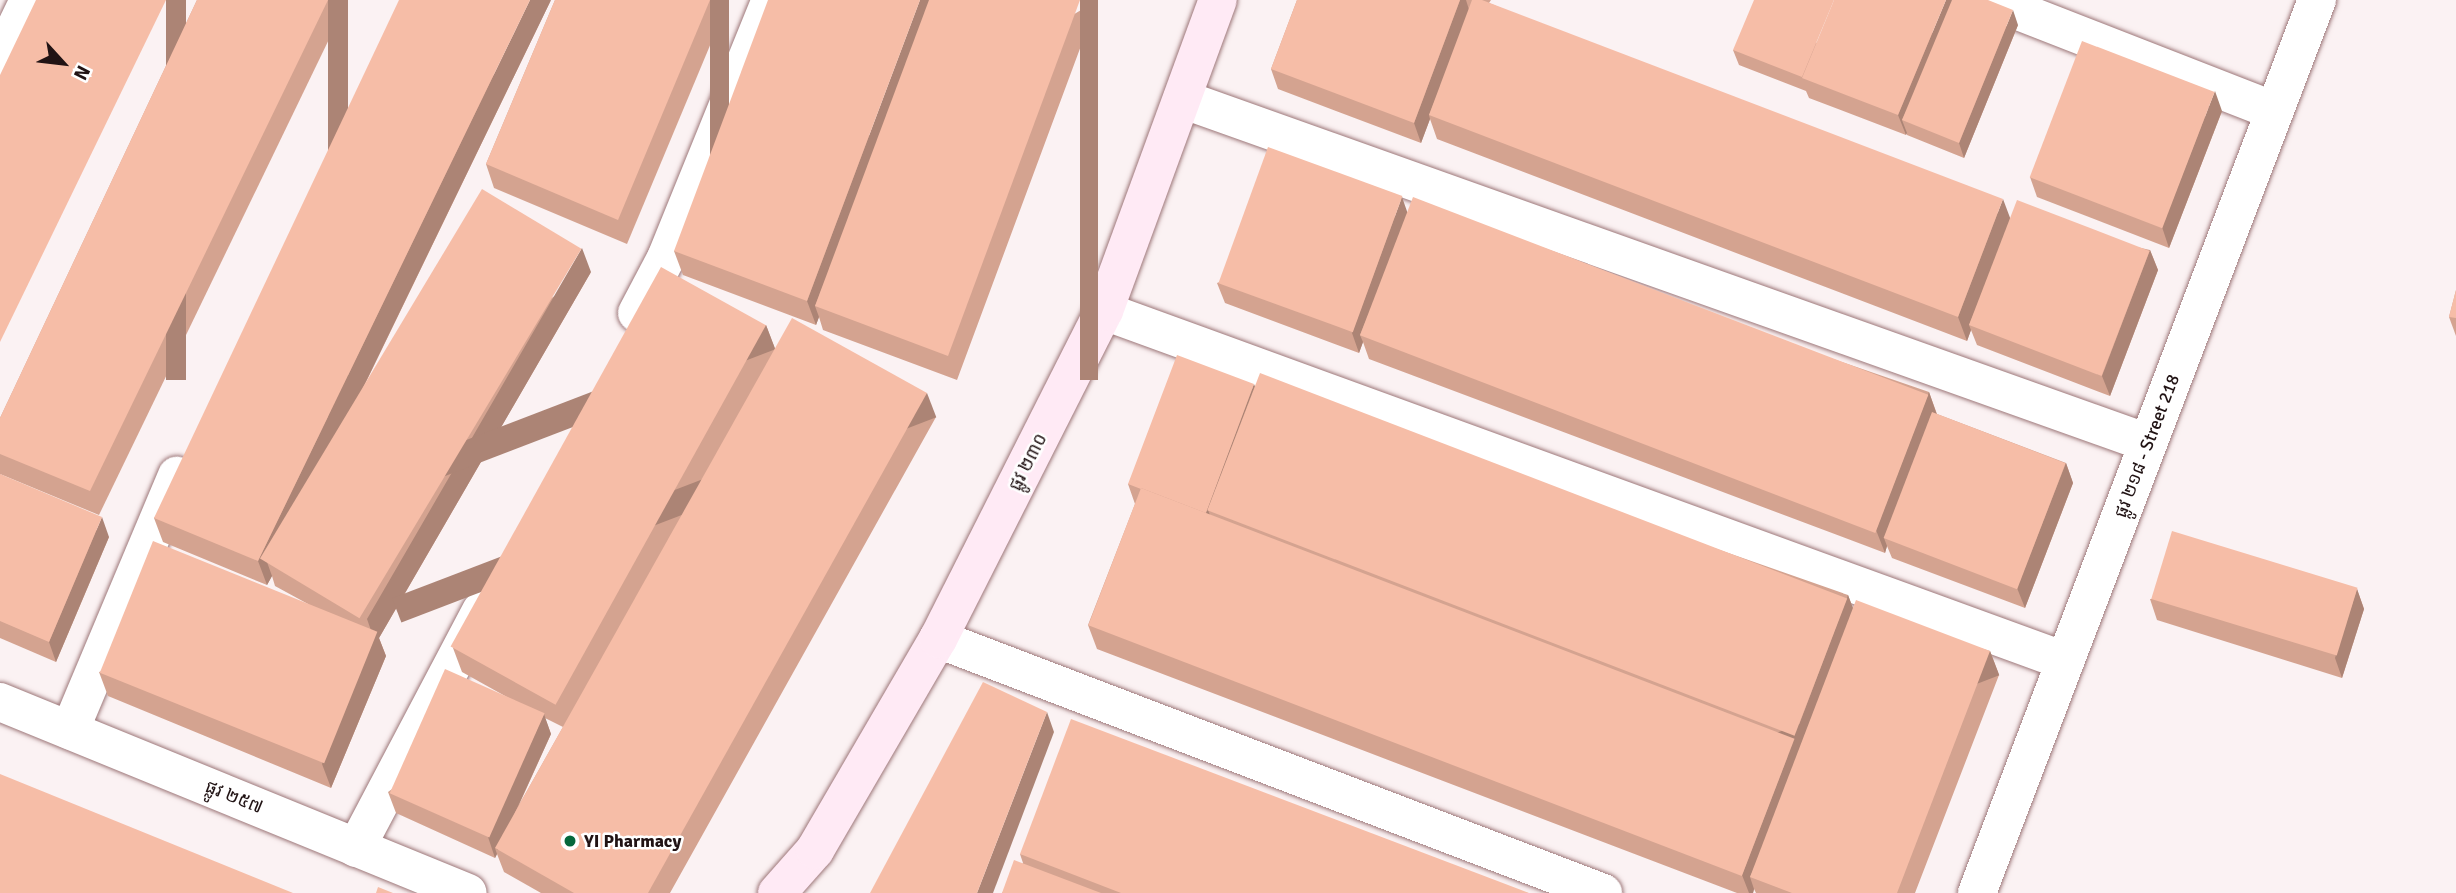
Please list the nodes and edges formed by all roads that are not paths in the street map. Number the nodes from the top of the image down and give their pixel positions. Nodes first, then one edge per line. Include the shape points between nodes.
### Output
1 (29, 0) edge
2 (771, 0) edge
3 (1218, 0) edge
4 (1990, 0) edge
5 (2317, 0) edge
6 (0, 60) edge
7 (1182, 99) junction
8 (2274, 111) junction
9 (1104, 311) junction
10 (621, 344) edge
11 (193, 442) edge
12 (2148, 443) junction
13 (498, 578) edge
14 (938, 639) junction
15 (2065, 661) junction
16 (0, 702) edge
17 (70, 730) junction
18 (356, 848) junction
19 (468, 893) edge
20 (777, 893) edge
21 (1603, 893) edge
22 (1977, 893) edge

1 - 6 street
2 - 10 street via 666,258
3 - 7 street, ផ្លូវ ២៣០
4 - 8 street
5 - 8 street, ផ្លូវ ២១៨ - Street 218
7 - 9 street, ផ្លូវ ២៣០
7 - 12 street
8 - 12 street, ផ្លូវ ២១៨ - Street 218
9 - 14 street, ផ្លូវ ២៣០
9 - 15 street
11 - 17 street
12 - 15 street, ផ្លូវ ២១៨ - Street 218
13 - 18 street
14 - 20 street, ផ្លូវ ២៣០ via 816,850
14 - 21 street
15 - 22 street, ផ្លូវ ២១៨ - Street 218
16 - 17 street, ផ្លូវ ២៥៧
17 - 18 street, ផ្លូវ ២៥៧
18 - 19 street, ផ្លូវ ២៥៧

